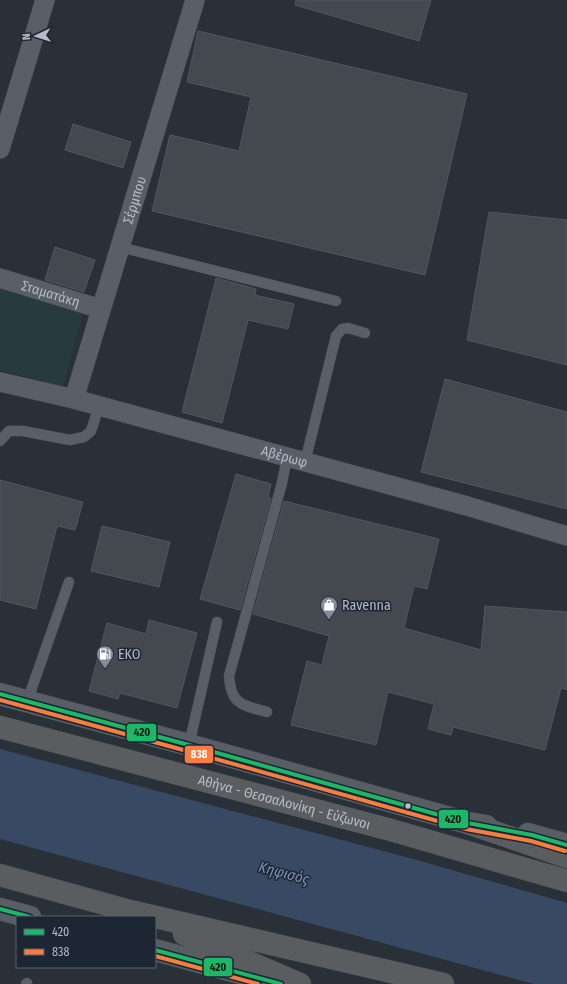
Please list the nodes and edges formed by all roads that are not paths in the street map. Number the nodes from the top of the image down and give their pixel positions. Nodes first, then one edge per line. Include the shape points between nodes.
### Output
1 (45, 0) edge
2 (195, 0) edge
3 (0, 149) edge
4 (120, 247) junction
5 (0, 278) edge
6 (336, 301) dead end
7 (101, 309) junction
8 (365, 332) dead end
9 (0, 382) edge
10 (74, 399) junction
11 (99, 406) junction
12 (0, 441) edge
13 (296, 459) junction
14 (567, 536) edge
15 (69, 582) dead end
16 (217, 622) dead end
17 (0, 694) edge
18 (27, 702) junction
19 (267, 712) dead end
20 (0, 727) edge
21 (189, 745) junction
22 (468, 823) junction
23 (567, 845) edge
24 (567, 857) edge
25 (0, 875) edge
26 (567, 881) edge
27 (0, 909) edge
28 (137, 914) edge
29 (26, 916) edge
30 (156, 918) edge
31 (156, 922) edge
32 (156, 950) edge
33 (281, 984) edge
34 (300, 984) edge
35 (443, 984) edge

1 - 3 street
2 - 4 street, Σέρμπου
4 - 6 lane
4 - 7 street, Σέρμπου
5 - 7 street, Σταματάκη
7 - 10 street, Σέρμπου
8 - 13 lane via 348,328 342,329 336,336
9 - 10 street, Αβέρωφ
10 - 11 street, Αβέρωφ
11 - 12 lane via 91,431 84,437 70,440 23,431 9,431
11 - 13 street, Αβέρωφ
13 - 14 street, Αβέρωφ
13 - 19 lane via 282,483 229,676 230,689 234,697 243,705
15 - 18 lane
16 - 21 lane
17 - 18 main road
18 - 21 main road
20 - 26 highway, Αθήνα - Θεσσαλονίκη - Εύζωνοι via 391,830
21 - 22 main road
22 - 23 main road via 532,835
22 - 24 highway
25 - 28 highway
27 - 29 main road
30 - 35 highway
31 - 34 highway
32 - 33 main road

